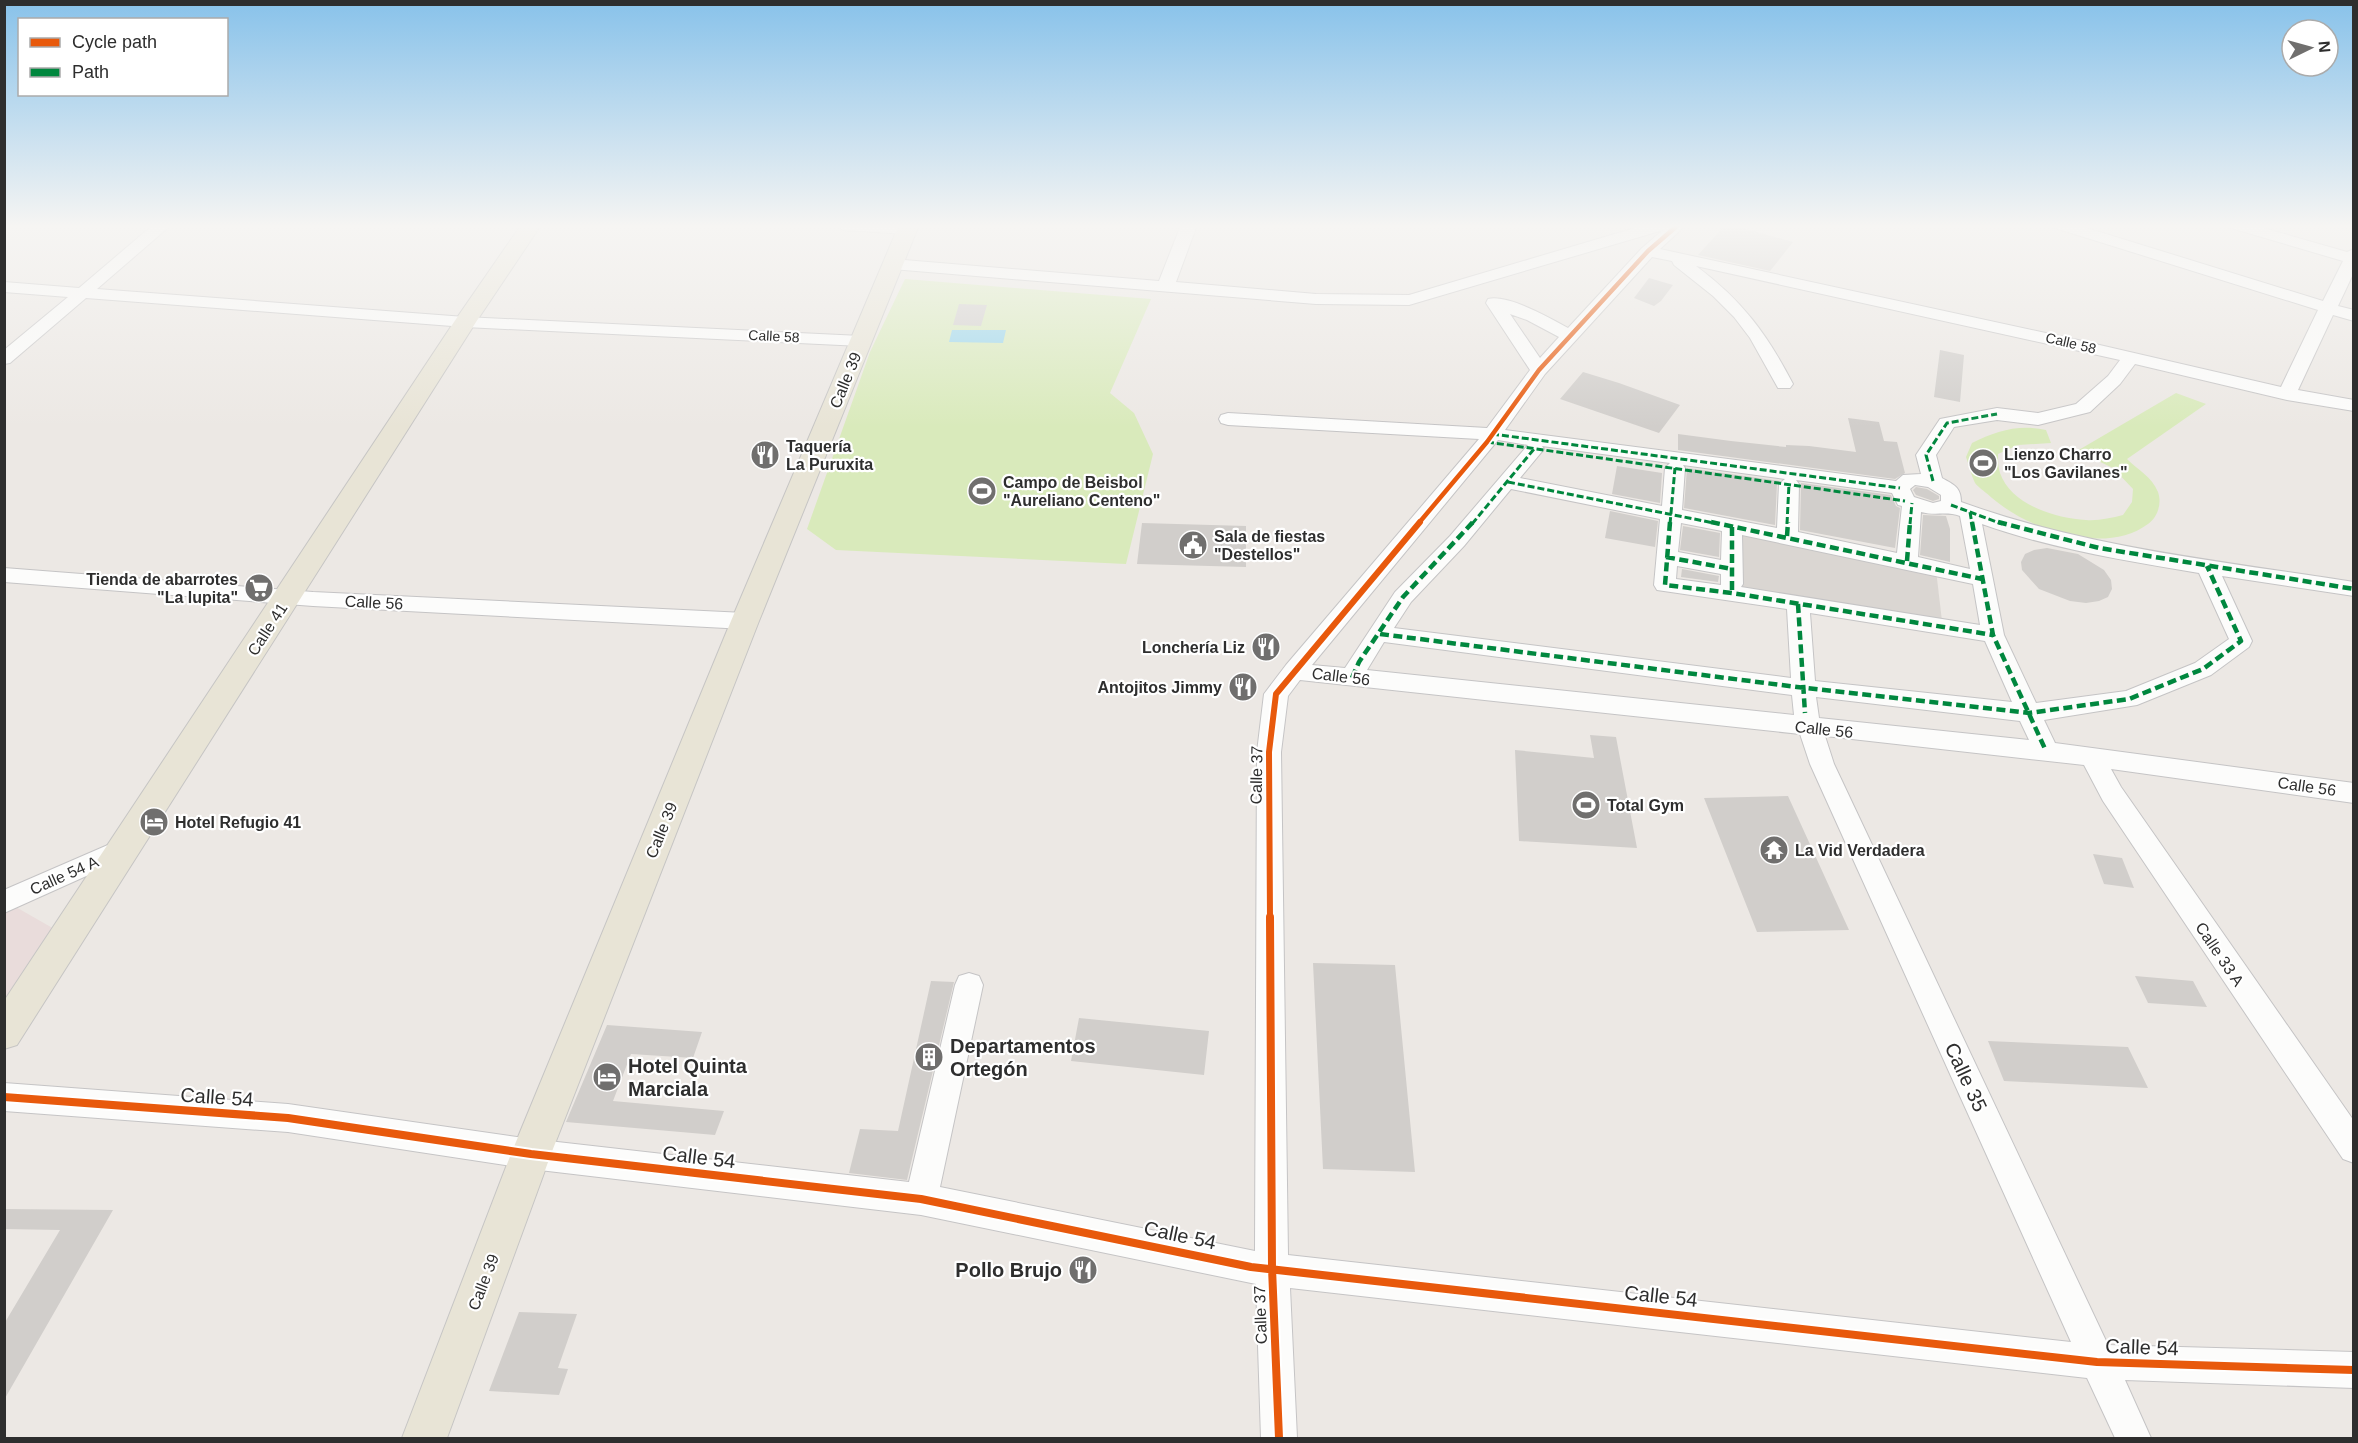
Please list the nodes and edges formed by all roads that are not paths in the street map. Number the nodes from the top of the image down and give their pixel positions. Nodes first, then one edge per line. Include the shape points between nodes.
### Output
1 (85, 292) edge
2 (89, 292) edge
3 (485, 292) edge
4 (881, 292) edge
5 (1226, 292) edge
6 (1437, 292) edge
7 (1484, 292) edge
8 (1610, 292) edge
9 (1719, 292) edge
10 (1831, 292) edge
11 (2277, 292) edge
12 (2336, 292) edge
13 (1494, 303) junction
14 (2328, 308) junction
15 (2354, 316) edge
16 (465, 322) junction
17 (1570, 336) junction
18 (861, 341) junction
19 (2131, 357) junction
20 (4, 359) edge
21 (1539, 370) junction
22 (1784, 384) dead end
23 (2287, 394) junction
24 (2354, 406) edge
25 (1228, 419) dead end
26 (1490, 438) junction
27 (1534, 449) junction
28 (1675, 468) junction
29 (1933, 481) junction
30 (1508, 483) junction
31 (1789, 484) junction
32 (1906, 497) junction
33 (1961, 509) junction
34 (1670, 516) junction
35 (1732, 527) junction
36 (1786, 536) junction
37 (1666, 557) junction
38 (1907, 561) junction
39 (2207, 566) junction
40 (1732, 569) junction
41 (4, 575) edge
42 (1982, 579) junction
43 (2354, 589) edge
44 (1732, 593) junction
45 (288, 596) junction
46 (1798, 604) junction
47 (745, 621) junction
48 (1380, 634) junction
49 (1993, 635) junction
50 (1294, 671) junction
51 (1352, 678) junction
52 (1805, 709) junction
53 (2029, 713) junction
54 (2046, 751) junction
55 (2092, 757) junction
56 (2354, 793) edge
57 (124, 848) junction
58 (4, 902) edge
59 (969, 986) dead end
60 (4, 1033) edge
61 (4, 1097) edge
62 (2354, 1148) edge
63 (531, 1154) junction
64 (921, 1199) junction
65 (1272, 1268) junction
66 (2097, 1362) junction
67 (2354, 1370) edge
68 (424, 1438) edge
69 (1279, 1438) edge
70 (2133, 1438) edge

1 - 20 street
2 - 16 street, Calle 58
3 - 16 main road, Calle 41
4 - 18 main road, Calle 39
5 - 6 street via 1409,300
7 - 13 street
8 - 17 street, Calle 37
9 - 22 street via 1741,314
10 - 19 street, Calle 58
11 - 14 street
12 - 14 street
13 - 17 street via 1533,316
13 - 21 street
14 - 15 street
14 - 23 street
16 - 18 street, Calle 58
16 - 45 main road, Calle 41
17 - 21 street, Calle 37
18 - 47 main road, Calle 39
19 - 23 street, Calle 58
19 - 29 street via 2114,380 2084,408 2038,419 1997,414 1947,423 1926,456
21 - 26 street, Calle 37
23 - 24 street, Calle 58
25 - 26 street
26 - 27 street
26 - 32 street
26 - 50 street, Calle 37
27 - 28 street
27 - 30 street
28 - 31 street
28 - 34 street
29 - 32 street via 1910,479
29 - 33 street via 1951,492
30 - 34 street
30 - 48 street via 1403,597
31 - 32 street
31 - 36 street
32 - 33 street via 1933,509
32 - 38 street
33 - 39 street via 2050,536 2147,558
33 - 42 street
34 - 35 street
34 - 37 street
35 - 36 street
35 - 40 street
36 - 38 street
37 - 40 street
37 - 44 street via 1665,585
38 - 42 street
39 - 43 street
39 - 53 street via 2241,640 2203,669 2129,699
40 - 44 street
41 - 45 street, Calle 56
42 - 49 street
44 - 46 street
45 - 47 street, Calle 56
45 - 57 main road, Calle 41
46 - 49 street
46 - 52 street, Calle 35
47 - 63 main road, Calle 39
48 - 51 street
48 - 52 street
49 - 53 street
50 - 51 street, Calle 56
50 - 65 street, Calle 37 via 1276,694 1269,752
51 - 52 street, Calle 56
52 - 53 street
52 - 54 street, Calle 56
52 - 66 street, Calle 35 via 1827,775
53 - 54 street
54 - 55 street, Calle 56
55 - 56 street, Calle 56
55 - 62 street, Calle 33 A via 2112,794
57 - 58 street, Calle 54 A
57 - 60 main road, Calle 41
59 - 64 street
61 - 63 street, Calle 54 via 288,1118
63 - 64 street, Calle 54
63 - 68 main road, Calle 39
64 - 65 street, Calle 54 via 1251,1267
65 - 66 street, Calle 54
65 - 69 street, Calle 37
66 - 67 street, Calle 54
66 - 70 street, Calle 35

